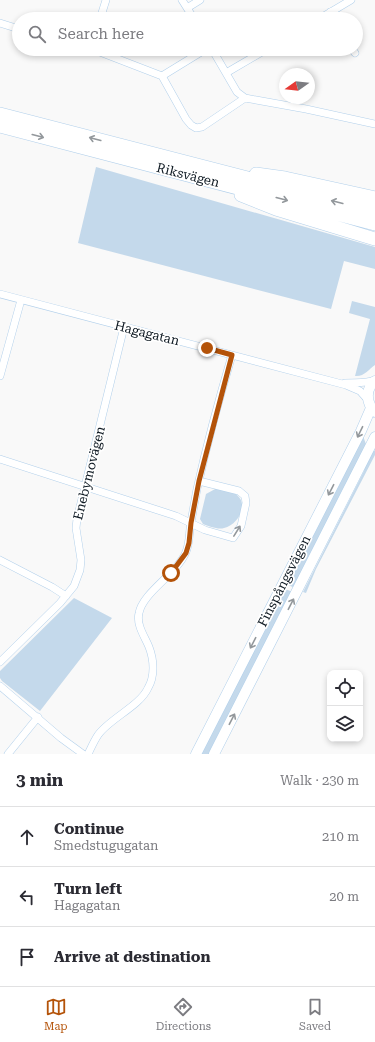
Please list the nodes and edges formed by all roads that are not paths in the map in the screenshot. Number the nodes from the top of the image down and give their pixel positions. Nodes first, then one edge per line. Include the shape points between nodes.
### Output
1 (106, 0) edge
2 (182, 0) edge
3 (200, 0) edge
4 (349, 1) edge
5 (187, 8) junction
6 (102, 12) edge
7 (190, 12) edge
8 (330, 12) edge
9 (0, 23) edge
10 (12, 27) edge
11 (110, 56) edge
12 (195, 56) edge
13 (216, 56) edge
14 (255, 56) edge
15 (226, 73) junction
16 (162, 76) junction
17 (245, 98) junction
18 (0, 114) edge
19 (375, 124) edge
20 (0, 126) edge
21 (208, 174) junction
22 (375, 198) edge
23 (375, 211) edge
24 (375, 224) edge
25 (375, 239) edge
26 (0, 294) edge
27 (20, 300) junction
28 (124, 327) junction
29 (232, 355) junction
30 (0, 376) edge
31 (375, 381) edge
32 (340, 383) junction
33 (371, 406) edge
34 (375, 437) edge
35 (0, 459) edge
36 (199, 481) junction
37 (86, 486) junction
38 (191, 523) junction
39 (0, 560) edge
40 (66, 596) junction
41 (0, 662) edge
42 (0, 686) edge
43 (38, 717) junction
44 (8, 754) edge
45 (83, 754) edge
46 (88, 754) edge
47 (196, 754) edge
48 (214, 754) edge

1 - 6 street
2 - 5 street
3 - 5 street
4 - 8 street
5 - 7 street
9 - 10 street
11 - 16 street
12 - 16 street
13 - 15 street
14 - 15 street
15 - 17 street via 237,92
16 - 17 street via 191,125 196,128 202,127
17 - 19 street
21 -> 18 highway, Riksvägen
20 -> 21 highway, Riksvägen
21 - 22 highway via 248,172
23 -> 21 highway, Riksvägen
21 -> 24 highway, Riksvägen
21 - 25 highway via 263,204
26 - 27 street, Hagagatan
27 - 28 street, Hagagatan
27 - 30 street
28 - 29 street, Hagagatan
28 - 37 street, Enebymovägen
29 - 32 street, Hagagatan
29 - 36 street
31 - 32 street, Hagagatan via 362,384
31 - 33 main road, Finspångsvägen via 368,392
32 - 33 street, Hagagatan via 360,391
33 -> 47 main road, Finspångsvägen via 361,431
48 -> 34 main road, Finspångsvägen
35 - 37 street
36 - 38 street
38 -> 36 street via 233,538 241,526 246,503 245,496 239,491
37 - 38 street
37 - 40 street, Enebymovägen via 76,528 80,570 74,586
38 - 46 street via 186,553 142,603 138,614 152,657 152,679 148,690 100,732
39 - 40 street
40 - 41 street, Enebymovägen
42 - 43 street
43 - 44 street
43 - 45 street

